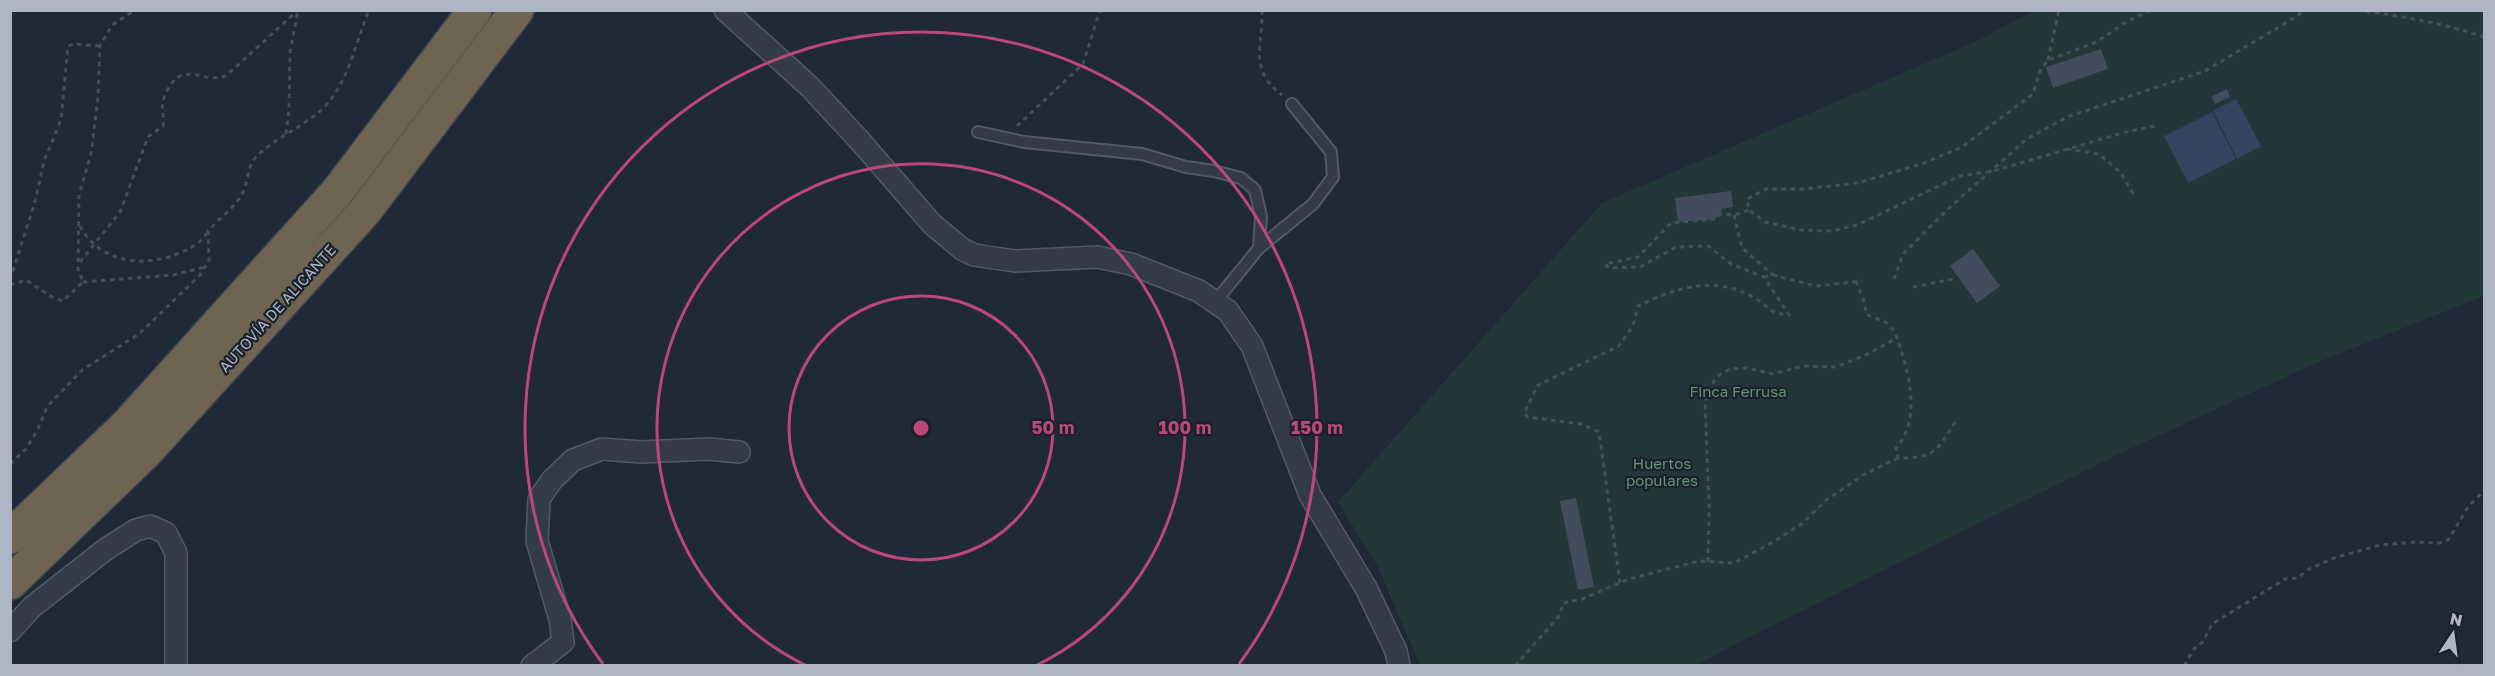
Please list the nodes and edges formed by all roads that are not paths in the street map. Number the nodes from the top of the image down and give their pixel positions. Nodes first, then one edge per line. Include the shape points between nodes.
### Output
1 (475, 10) edge
2 (517, 10) edge
3 (725, 10) edge
4 (1293, 104) road end
5 (978, 132) dead end
6 (1259, 248) junction
7 (1215, 302) junction
8 (739, 452) dead end
9 (10, 537) edge
10 (10, 583) edge
11 (10, 631) edge
12 (176, 666) edge
13 (532, 666) edge
14 (1399, 666) edge

1 - 9 highway via 338,191 127,425
2 - 10 highway, AUTOVÍA DE ALICANTE via 365,211 147,451
3 - 7 street via 810,87 932,224 963,249 974,255 1015,261 1097,257 1131,264 1199,291
4 - 6 lane via 1331,152 1333,177 1313,204
5 - 6 lane via 1024,142 1142,154 1240,178 1255,190 1261,216
6 - 7 lane
7 - 14 street via 1228,311 1252,345 1310,495 1366,588 1396,651
8 - 13 street via 602,449 573,460 552,480 538,499 537,541 563,642
11 - 12 street via 32,608 106,549 150,526 166,533 176,553

